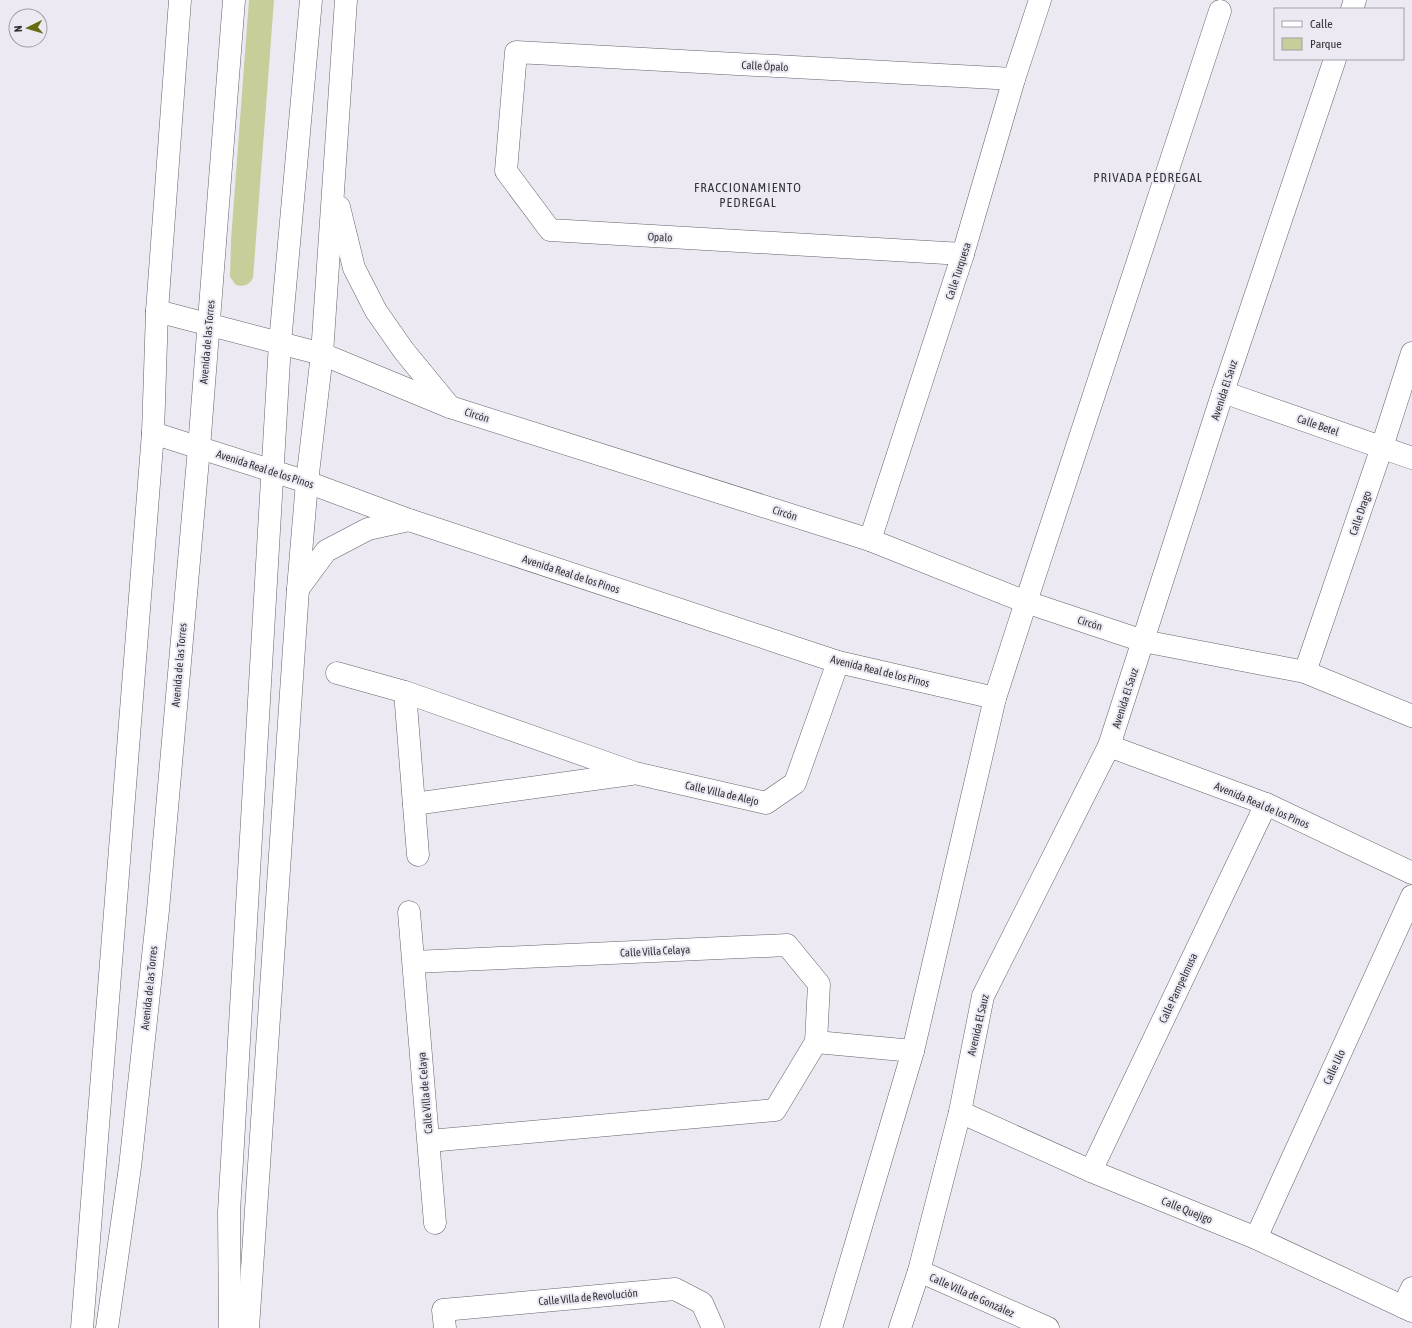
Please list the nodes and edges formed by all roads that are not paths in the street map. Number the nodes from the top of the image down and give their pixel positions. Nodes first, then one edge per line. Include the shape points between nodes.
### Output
1 (180, 0) edge
2 (234, 0) edge
3 (311, 0) edge
4 (346, 0) edge
5 (1040, 0) edge
6 (1220, 11) dead end
7 (516, 52) joint
8 (1335, 60) edge
9 (1014, 79) junction
10 (334, 188) junction
11 (963, 254) junction
12 (157, 311) junction
13 (209, 324) junction
14 (280, 343) junction
15 (1412, 353) edge
16 (322, 354) junction
17 (1223, 392) junction
18 (450, 407) junction
19 (153, 433) junction
20 (1382, 447) junction
21 (198, 448) junction
22 (1412, 458) edge
23 (272, 472) junction
24 (307, 482) junction
25 (409, 520) junction
26 (870, 540) junction
27 (298, 589) junction
28 (1026, 602) junction
29 (1143, 641) junction
30 (838, 662) junction
31 (1305, 672) junction
32 (337, 673) dead end
33 (405, 692) junction
34 (995, 698) junction
35 (1412, 716) edge
36 (1109, 746) junction
37 (635, 773) junction
38 (414, 804) junction
39 (1266, 804) junction
40 (418, 855) dead end
41 (1412, 872) edge
42 (1412, 896) edge
43 (410, 912) dead end
44 (414, 962) junction
45 (816, 1042) junction
46 (913, 1050) junction
47 (960, 1112) junction
48 (429, 1141) junction
49 (1091, 1171) junction
50 (435, 1223) dead end
51 (1256, 1238) junction
52 (919, 1271) junction
53 (1412, 1288) edge
54 (1407, 1309) edge
55 (444, 1319) edge
56 (82, 1328) edge
57 (107, 1328) edge
58 (230, 1328) edge
59 (248, 1328) edge
60 (713, 1328) edge
61 (831, 1328) edge
62 (900, 1328) edge
63 (1048, 1328) edge

1 - 12 street
2 - 13 street, Avenida de las Torres
3 - 14 street
4 - 10 street
5 - 9 street, Calle Turquesa
6 - 28 street
7 - 9 street, Calle Ópalo
7 - 11 street, Opalo via 506,171 550,230
8 - 17 street, Avenida El Sauz
9 - 11 street, Calle Turquesa
10 - 16 street
10 - 18 street via 354,268 376,311 404,351
11 - 26 street, Calle Turquesa
12 - 13 street, Circón
12 - 19 street
13 - 14 street, Circón
13 - 21 street, Avenida de las Torres
14 - 16 street, Circón
14 - 23 street
15 - 20 street, Calle Drago
16 - 18 street, Circón
16 - 24 street
17 - 20 street, Calle Betel
17 - 29 street, Avenida El Sauz
18 - 26 street, Circón
19 - 21 street, Avenida Real de los Pinos
19 - 56 street
20 - 22 street, Calle Betel
20 - 31 street, Calle Drago
21 - 23 street, Avenida Real de los Pinos
21 - 57 street, Avenida de las Torres via 157,918 130,1167
23 - 24 street, Avenida Real de los Pinos
23 - 58 street via 229,1212
24 - 25 street, Avenida Real de los Pinos
24 - 27 street
25 - 27 street via 368,529 326,551
25 - 30 street, Avenida Real de los Pinos
26 - 28 street, Circón
27 - 59 street
28 - 29 street, Circón
28 - 34 street
29 - 31 street, Circón
29 - 36 street, Avenida El Sauz
30 - 34 street, Avenida Real de los Pinos
30 - 37 street, Calle Villa de Alejo via 795,783 766,803
31 - 35 street, Circón
32 - 33 street, Calle Villa de Alejo
33 - 37 street, Calle Villa de Alejo
33 - 38 street
34 - 46 street
36 - 39 street, Avenida Real de los Pinos
36 - 47 street, Avenida El Sauz via 983,996
37 - 38 street, Calle Villa de Alejo
38 - 40 street
39 - 41 street, Avenida Real de los Pinos
39 - 49 street, Calle Pampelmusa
42 - 51 street, Calle Lilo
43 - 44 street, Calle Villa de Celaya
44 - 45 street, Calle Villa Celaya via 787,945 819,984
44 - 48 street, Calle Villa de Celaya
45 - 46 street
45 - 48 street, Calle Villa Celaya via 775,1110
46 - 61 street
47 - 49 street, Calle Quejigo
47 - 52 street, Avenida El Sauz
48 - 50 street, Calle Villa de Celaya
49 - 51 street, Calle Quejigo
51 - 54 street, Calle Quejigo
52 - 62 street, Avenida El Sauz
52 - 63 street, Calle Villa de González
53 - 54 street
55 - 60 street, Calle Villa de Revolución via 675,1289 702,1303

